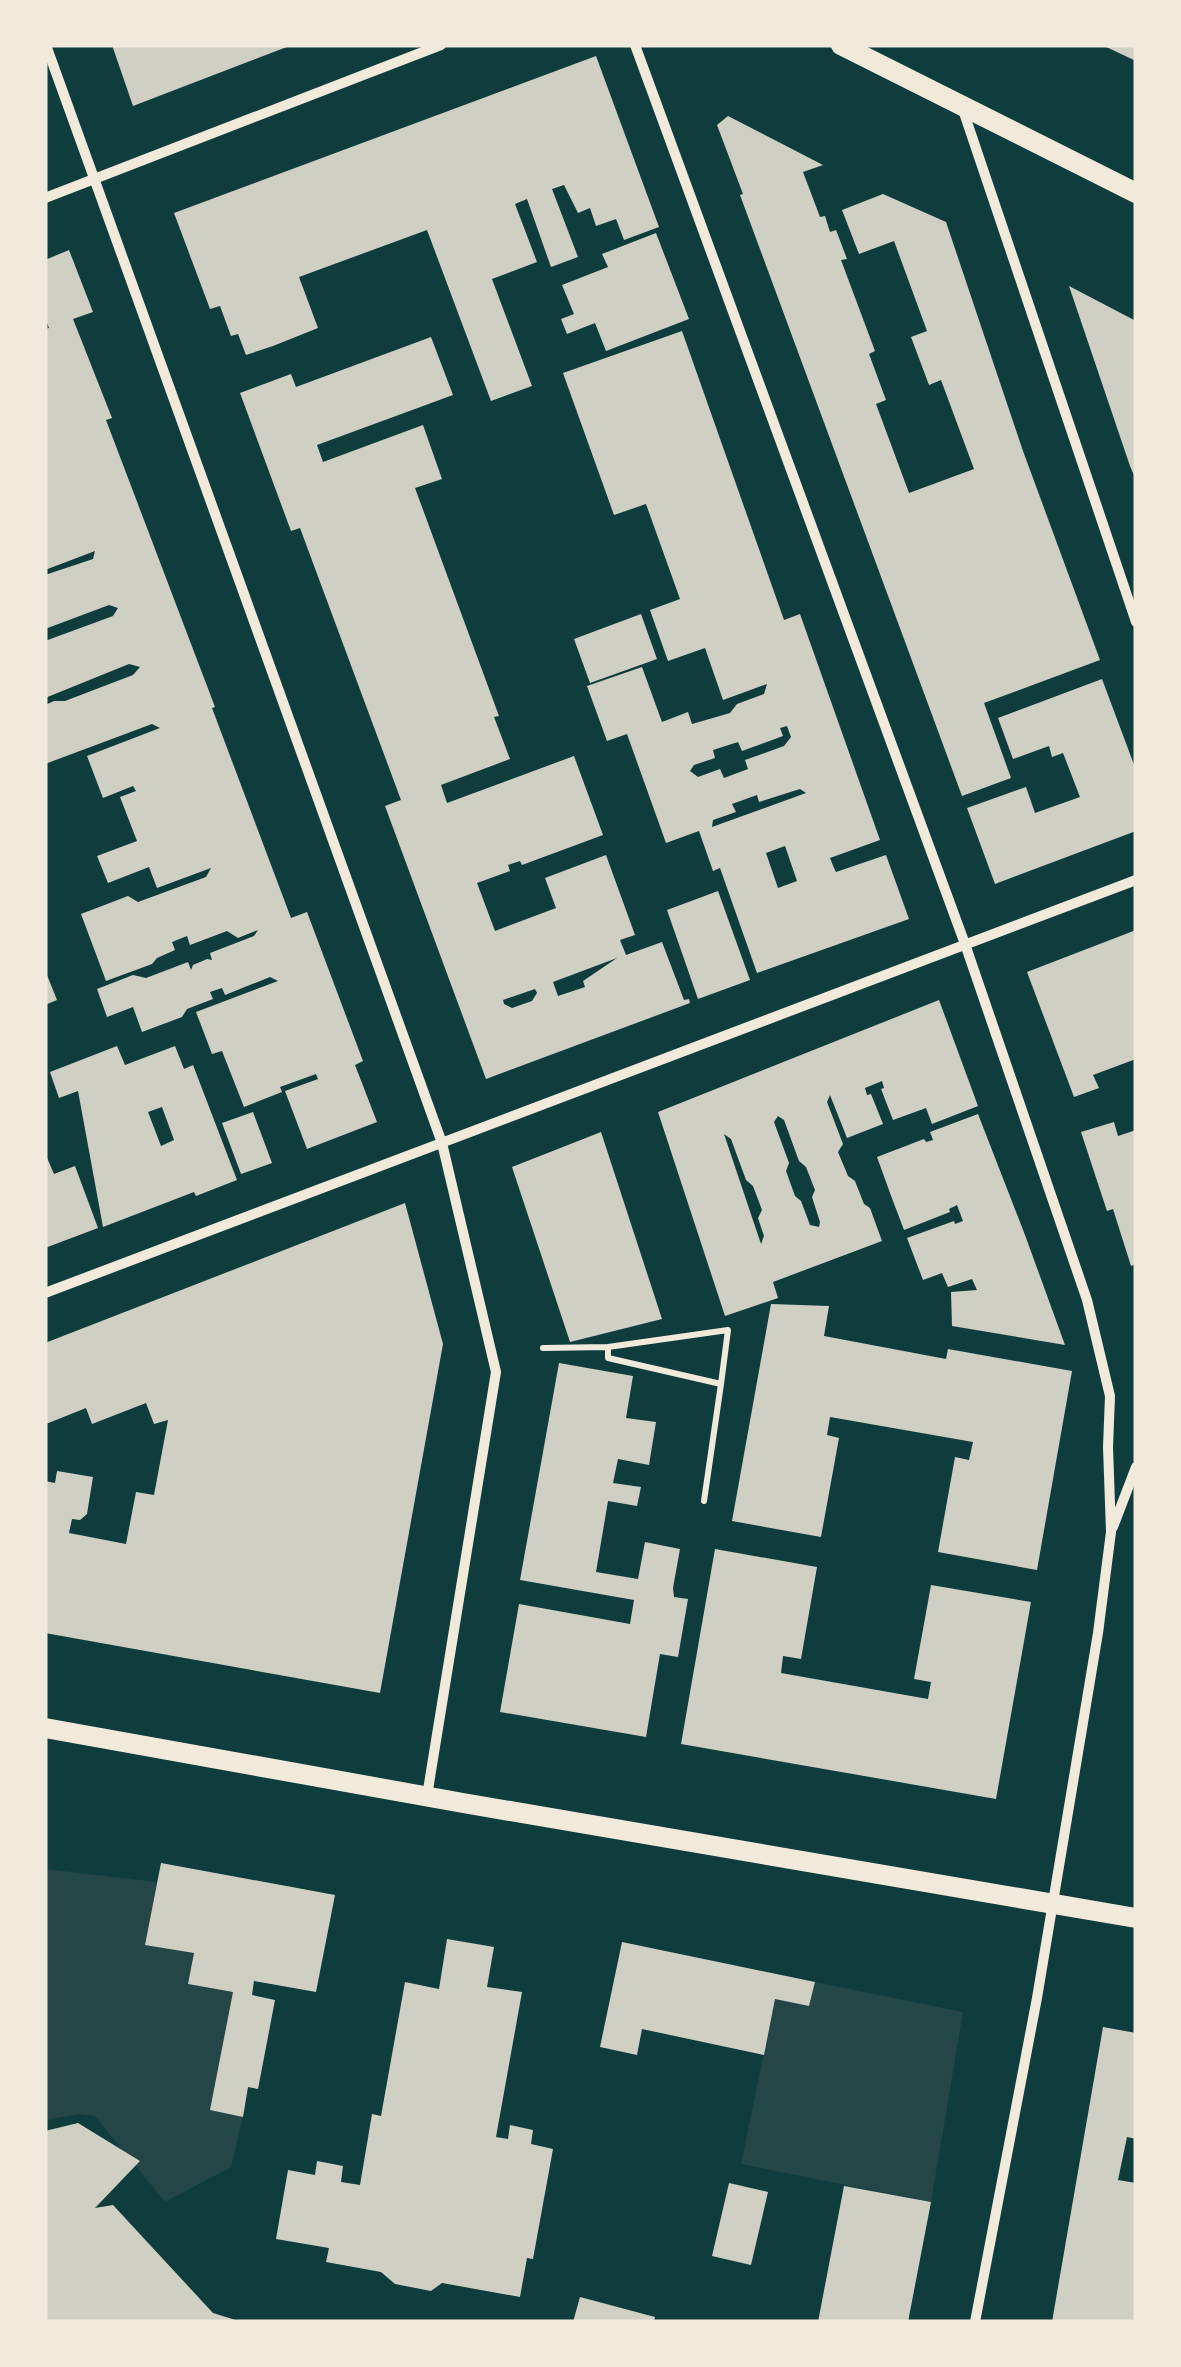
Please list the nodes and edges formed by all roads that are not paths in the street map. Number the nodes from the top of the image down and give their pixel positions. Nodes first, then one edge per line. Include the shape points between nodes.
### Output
1 (46, 45) edge
2 (441, 45) edge
3 (635, 45) edge
4 (840, 45) edge
5 (962, 106) junction
6 (93, 179) junction
7 (1136, 193) edge
8 (45, 198) edge
9 (1136, 622) edge
10 (1136, 880) edge
11 (965, 944) junction
12 (442, 1143) junction
13 (45, 1293) edge
14 (1136, 1467) edge
15 (1110, 1532) junction
16 (45, 1728) edge
17 (427, 1797) junction
18 (1054, 1903) junction
19 (1136, 1918) edge
20 (975, 2322) edge

1 - 6 street
2 - 6 street
3 - 11 street
4 - 5 main road
5 - 7 main road
5 - 9 street
6 - 8 street
6 - 12 street
10 - 11 street
11 - 12 street
11 - 15 street via 1087,1300 1110,1396
12 - 13 street
12 - 17 street via 496,1372
14 - 15 street
15 - 18 street
16 - 17 main road
17 - 18 main road
18 - 19 main road
18 - 20 street

